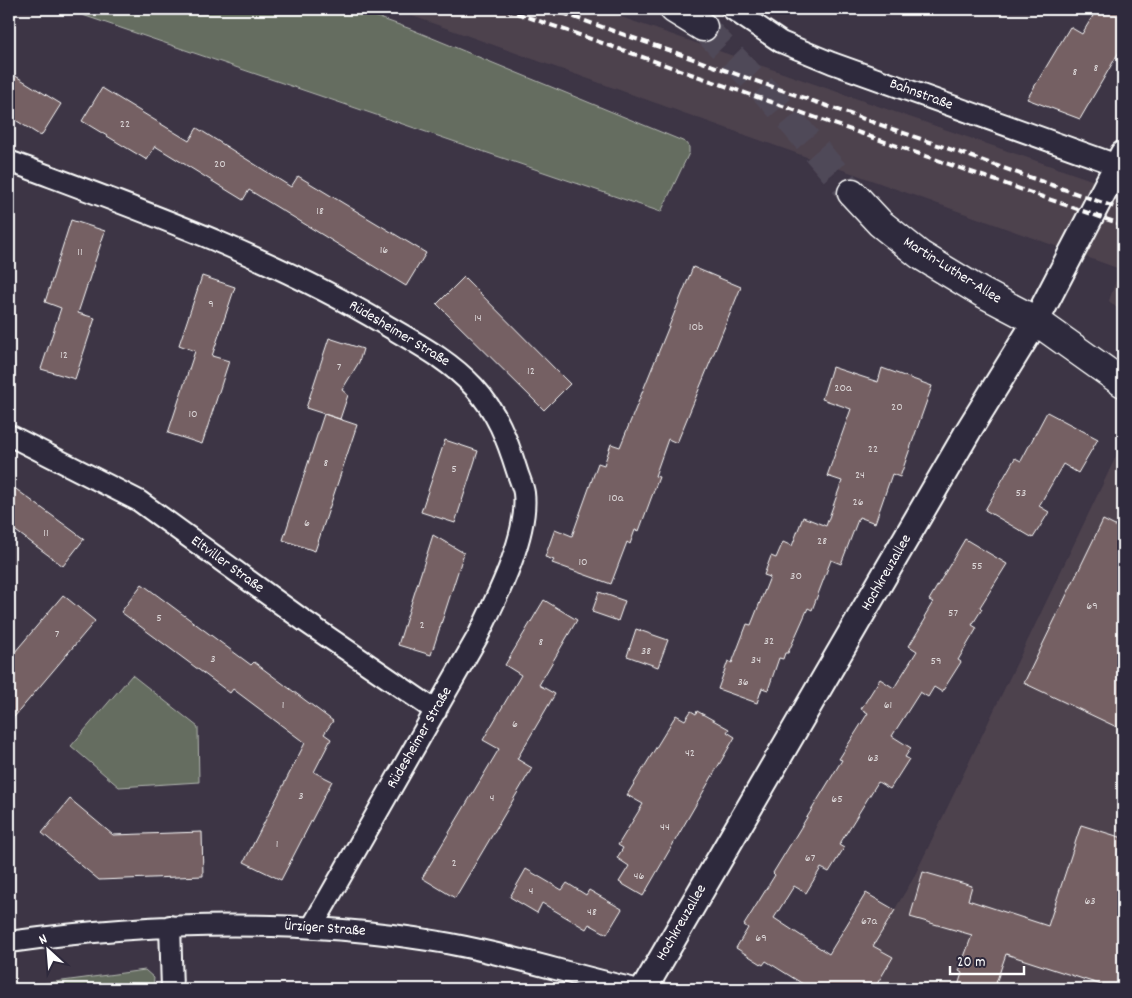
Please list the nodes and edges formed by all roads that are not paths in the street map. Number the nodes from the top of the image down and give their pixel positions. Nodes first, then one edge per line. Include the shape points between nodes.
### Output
1 (674, 9) edge
2 (732, 9) edge
3 (703, 27) tunnel mouth
4 (1120, 160) edge
5 (9, 162) edge
6 (852, 193) tunnel mouth
7 (1036, 320) junction
8 (1123, 383) edge
9 (9, 435) edge
10 (436, 711) junction
11 (170, 926) junction
12 (312, 927) junction
13 (9, 942) edge
14 (172, 989) edge
15 (635, 989) edge
16 (644, 989) edge

1 - 3 main road
2 - 4 street, Bahnstraße via 781,42 832,63
4 - 7 street, Hochkreuzallee
5 - 10 street, Rüdesheimer Straße via 180,226 322,290 425,346 454,368 493,409 507,437 524,494 520,534 482,628
6 - 7 main road, Martin-Luther-Allee via 880,223 920,255 980,292
7 - 8 main road, Martin-Luther-Allee
7 - 16 street, Hochkreuzallee
9 - 10 street, Eltviller Straße via 139,501
10 - 12 street, Rüdesheimer Straße
11 - 12 street, Ürziger Straße
11 - 13 street, Ürziger Straße via 121,928
11 - 14 street
12 - 15 street, Ürziger Straße via 401,936 507,954

